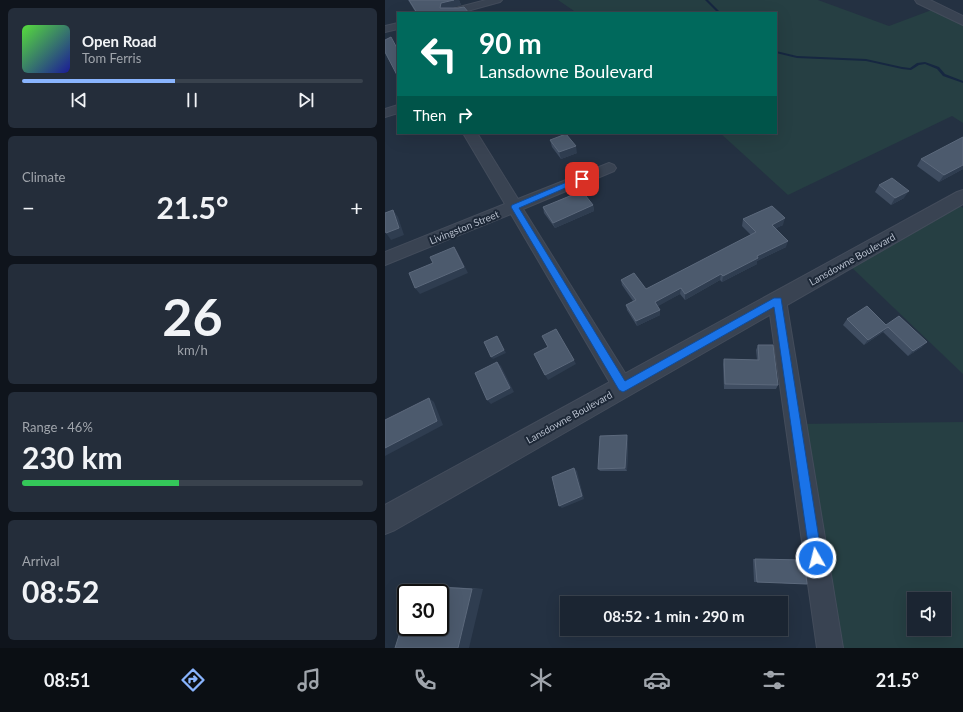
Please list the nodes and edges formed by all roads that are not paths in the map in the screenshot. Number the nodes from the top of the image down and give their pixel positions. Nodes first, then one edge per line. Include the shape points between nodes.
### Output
1 (497, 0) edge
2 (921, 0) edge
3 (452, 12) edge
4 (963, 22) edge
5 (397, 26) edge
6 (385, 29) edge
7 (397, 109) edge
8 (385, 113) edge
9 (471, 134) edge
10 (609, 168) dead end
11 (963, 196) edge
12 (515, 207) junction
13 (385, 259) edge
14 (777, 300) junction
15 (623, 387) junction
16 (385, 520) edge
17 (830, 648) edge

1 - 3 street
2 - 4 street
5 - 6 street
7 - 8 street
9 - 12 street
10 - 12 street, Livingston Street
11 - 14 street, Lansdowne Boulevard
12 - 13 street, Livingston Street
12 - 15 street
14 - 15 street, Lansdowne Boulevard
14 - 17 street
15 - 16 street, Lansdowne Boulevard

